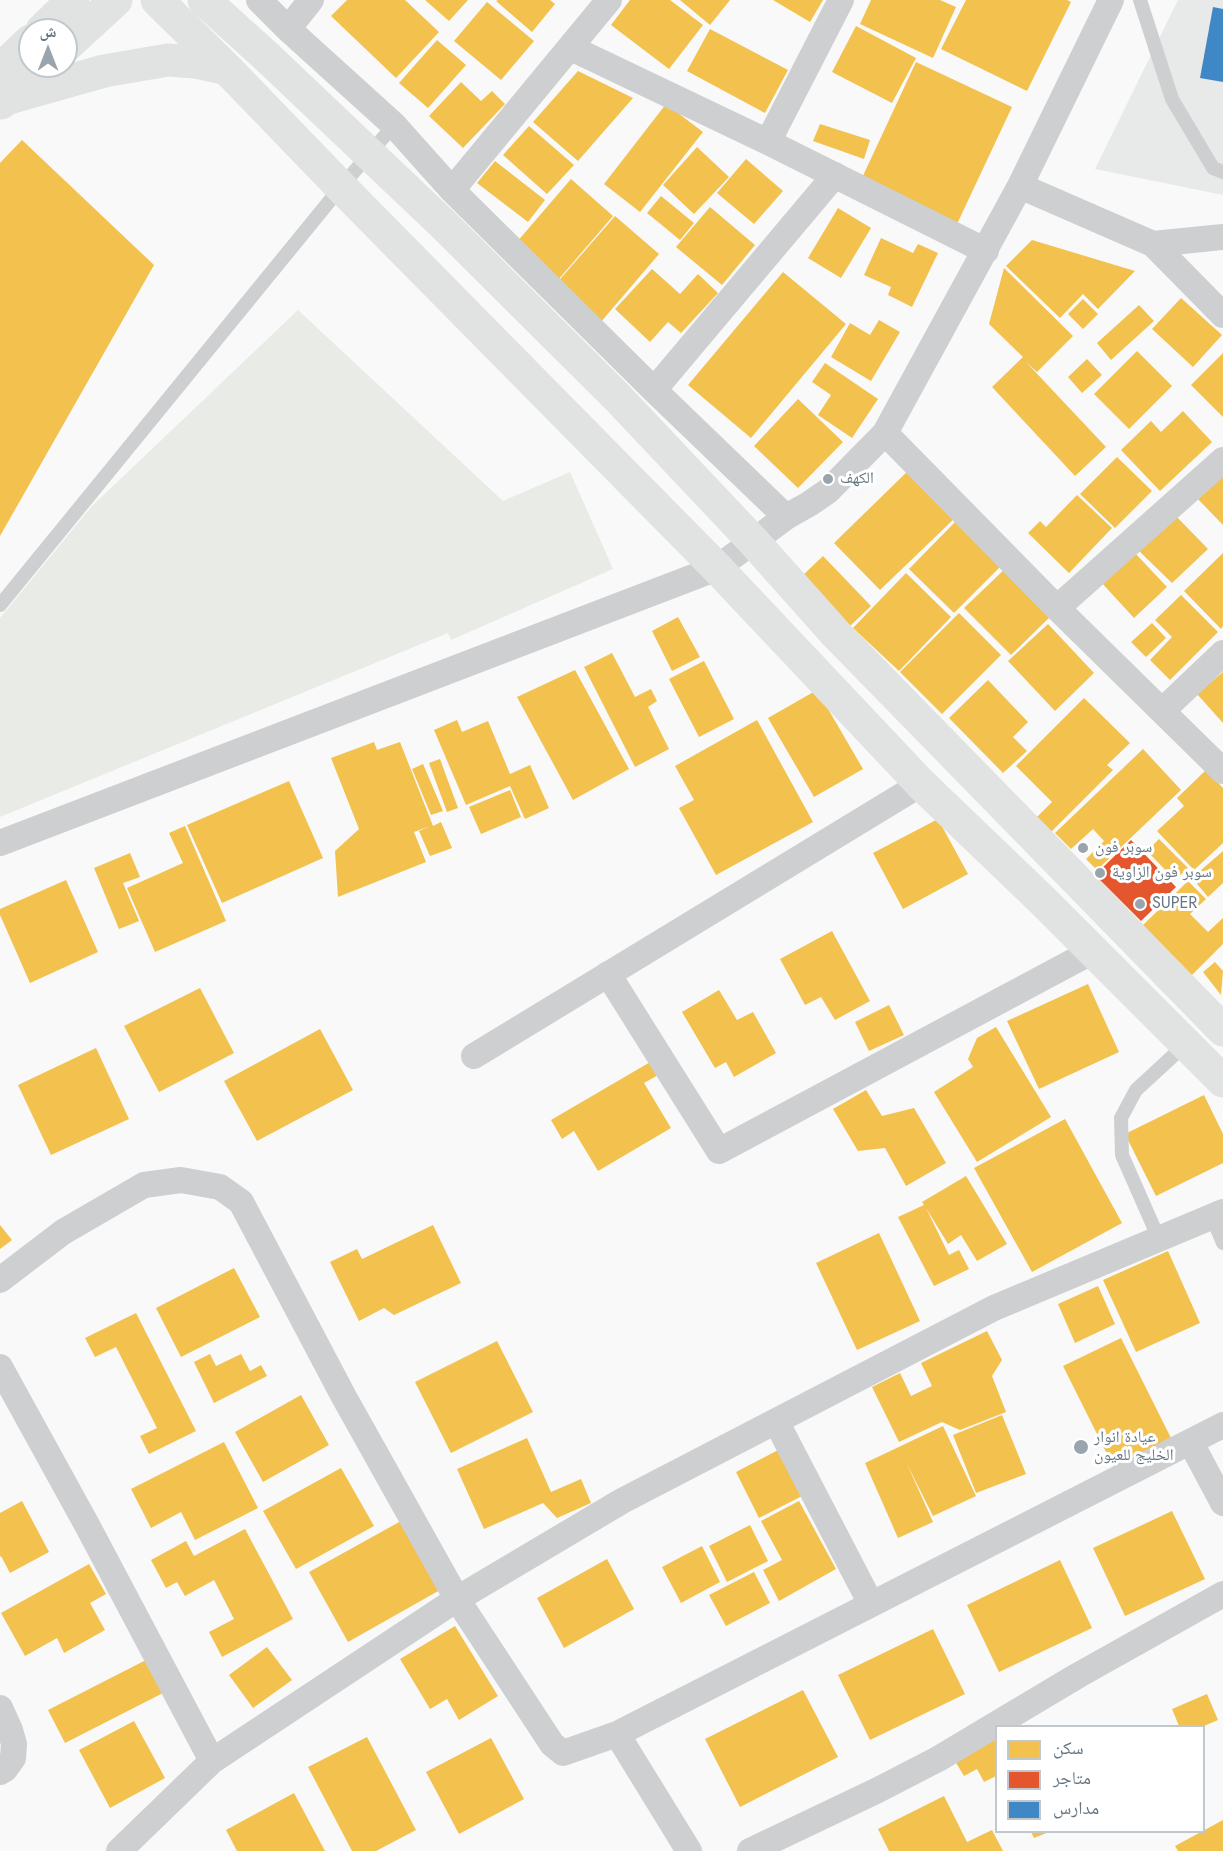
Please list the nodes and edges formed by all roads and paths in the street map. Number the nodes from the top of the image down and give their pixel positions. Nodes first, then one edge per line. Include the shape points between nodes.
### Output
1 (74, 0) edge
2 (116, 0) edge
3 (157, 0) edge
4 (204, 0) edge
5 (259, 0) edge
6 (311, 0) edge
7 (609, 0) edge
8 (842, 0) edge
9 (1112, 0) edge
10 (1140, 0) edge
11 (55, 18) edge
12 (288, 29) junction
13 (78, 35) edge
14 (571, 48) junction
15 (18, 62) edge
16 (227, 69) junction
17 (23, 78) edge
18 (2, 91) edge
19 (394, 125) junction
20 (768, 142) junction
21 (369, 154) junction
22 (1223, 172) edge
23 (835, 175) junction
24 (1020, 186) junction
25 (340, 187) junction
26 (452, 190) junction
27 (1223, 237) edge
28 (1153, 244) junction
29 (986, 251) junction
30 (1223, 315) edge
31 (654, 390) junction
32 (885, 432) junction
33 (1223, 460) edge
34 (786, 517) junction
35 (753, 541) junction
36 (717, 567) junction
37 (0, 605) edge
38 (1057, 608) junction
39 (1223, 653) edge
40 (1162, 711) junction
41 (1223, 771) edge
42 (921, 784) junction
43 (0, 843) edge
44 (1093, 951) junction
45 (608, 974) junction
46 (1223, 1030) edge
47 (1186, 1044) junction
48 (474, 1056) dead end
49 (1223, 1081) edge
50 (1218, 1214) edge
51 (1159, 1239) junction
52 (1223, 1243) edge
53 (0, 1280) edge
54 (0, 1367) edge
55 (776, 1421) junction
56 (1223, 1425) edge
57 (1191, 1443) junction
58 (1223, 1503) edge
59 (1223, 1594) edge
60 (457, 1599) junction
61 (871, 1604) junction
62 (0, 1708) edge
63 (617, 1734) junction
64 (212, 1761) junction
65 (0, 1772) edge
66 (119, 1851) edge
67 (690, 1851) edge
68 (750, 1851) edge

1 - 11 main road
2 - 13 main road
3 - 16 main road
4 - 21 main road
5 - 12 street
6 - 12 street
7 - 14 street
8 - 20 street
9 - 24 street
10 - 22 lane via 1172,99 1213,168
12 - 19 street
14 - 20 street
14 - 26 street
15 - 18 main road
16 - 18 main road via 168,60
16 - 25 main road
17 - 18 main road
19 - 21 lane
19 - 26 street
20 - 23 street
21 - 25 lane
21 - 35 main road via 617,397
23 - 29 street
23 - 31 street
24 - 28 street
24 - 29 street
25 - 36 main road
25 - 37 lane
26 - 31 street
27 - 28 street
28 - 30 street
29 - 32 street
31 - 34 street
32 - 34 street via 828,490
32 - 38 street
33 - 38 street
34 - 35 street
35 - 36 street
35 - 46 main road via 836,634
36 - 42 main road
36 - 43 street
38 - 40 street
39 - 40 street
40 - 41 street
42 - 44 main road
42 - 45 street
44 - 45 street via 719,1151
44 - 47 main road
45 - 48 street
47 - 49 main road
47 - 51 lane via 1136,1090 1121,1118 1122,1155
50 - 51 street
50 - 52 lane
51 - 55 street via 994,1308
53 - 60 street via 63,1232 144,1185 181,1180 220,1187 241,1202 344,1398
54 - 64 street
55 - 60 street via 622,1501
55 - 61 street
56 - 57 street
57 - 58 street
57 - 61 street
59 - 68 street via 938,1759
60 - 63 street via 552,1744 563,1753
60 - 64 street
61 - 63 street
62 - 65 street via 14,1744 13,1758
63 - 67 street
64 - 66 street

